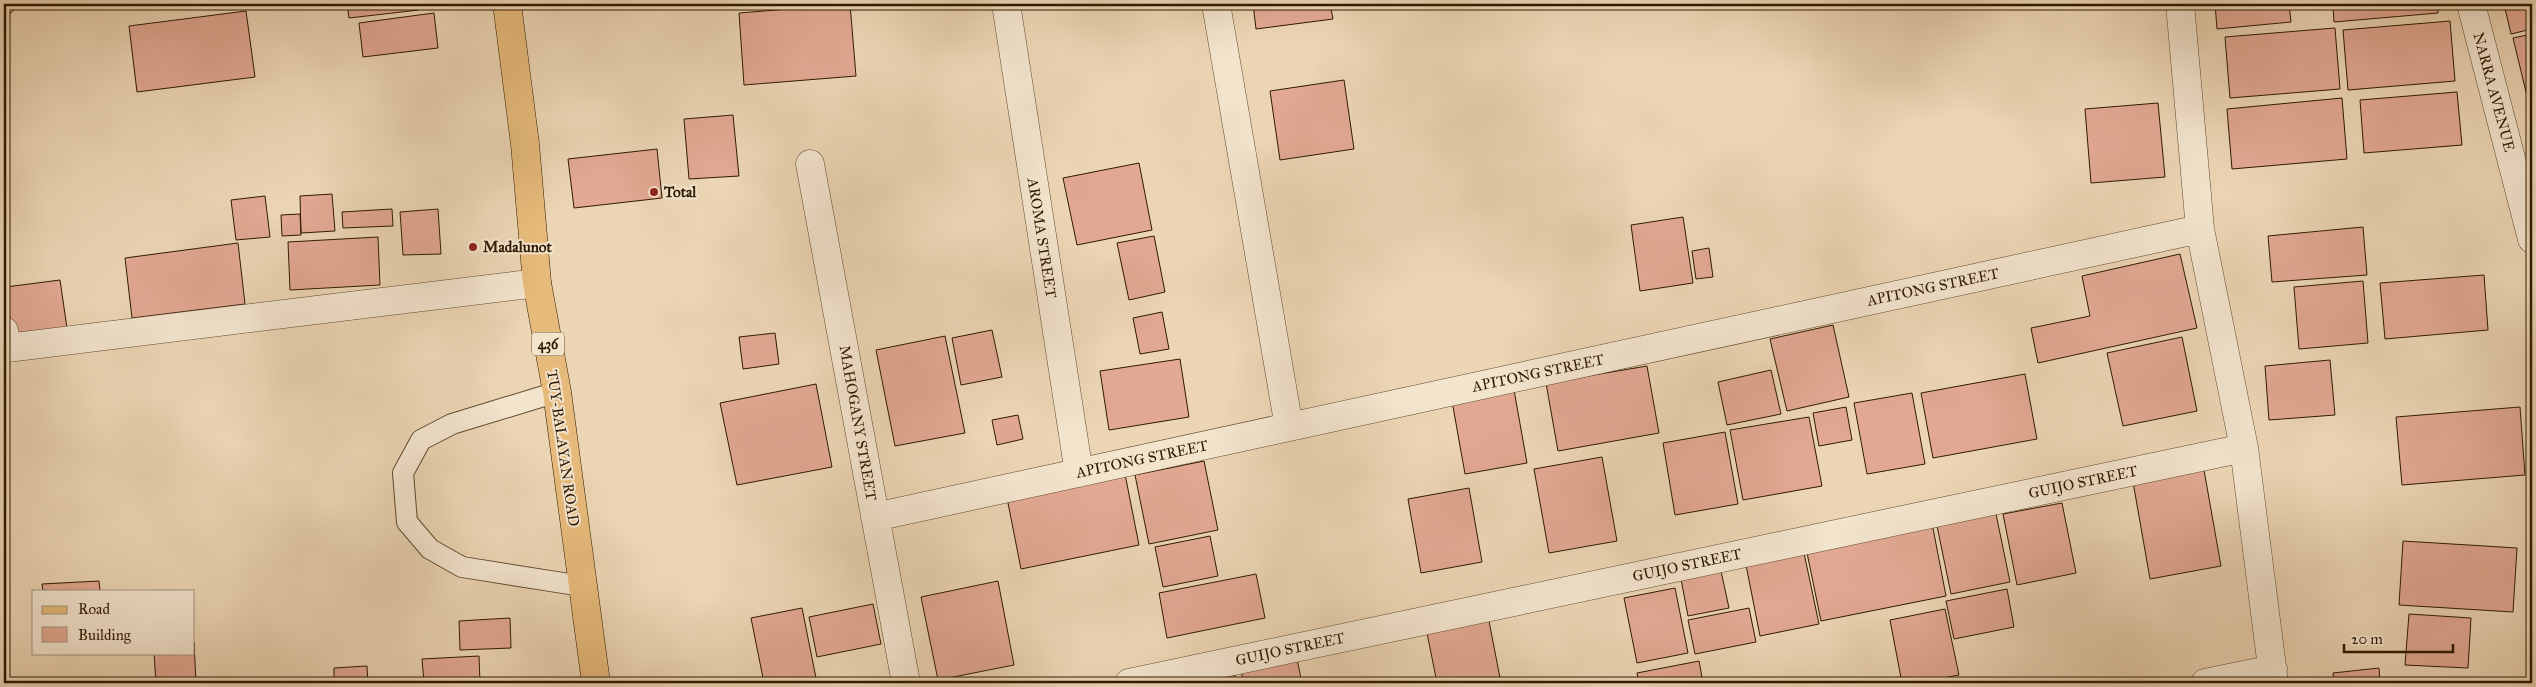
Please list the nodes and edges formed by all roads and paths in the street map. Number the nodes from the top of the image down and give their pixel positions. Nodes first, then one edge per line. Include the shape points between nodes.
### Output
1 (507, 4) edge
2 (1006, 4) edge
3 (1216, 4) edge
4 (2180, 4) edge
5 (2471, 4) edge
6 (810, 164) dead end
7 (2200, 229) junction
8 (2532, 239) edge
9 (537, 284) junction
10 (4, 331) edge
11 (557, 392) junction
12 (1289, 427) junction
13 (2244, 448) junction
14 (1078, 473) junction
15 (875, 517) junction
16 (582, 586) junction
17 (2273, 676) edge
18 (596, 683) edge
19 (906, 683) edge
20 (1129, 683) edge
21 (2205, 683) edge

1 - 9 main road, TUY-BALAYAN ROAD / 436 via 525,144
2 - 14 street, AROMA STREET
3 - 12 street
4 - 7 street
5 - 8 street, NARRA AVENUE
6 - 15 street, MAHOGANY STREET
7 - 12 street, APITONG STREET
7 - 13 street
9 - 10 street via 6,348
9 - 11 main road, TUY-BALAYAN ROAD / 436
11 - 16 main road, TUY-BALAYAN ROAD / 436
11 - 16 lane via 452,424 421,440 403,473 407,522 430,549 462,567
12 - 14 street, APITONG STREET
13 - 17 street
13 - 20 street, GUIJO STREET
14 - 15 street, APITONG STREET
15 - 19 street, MAHOGANY STREET
16 - 18 main road, TUY-BALAYAN ROAD / 436
17 - 21 street

